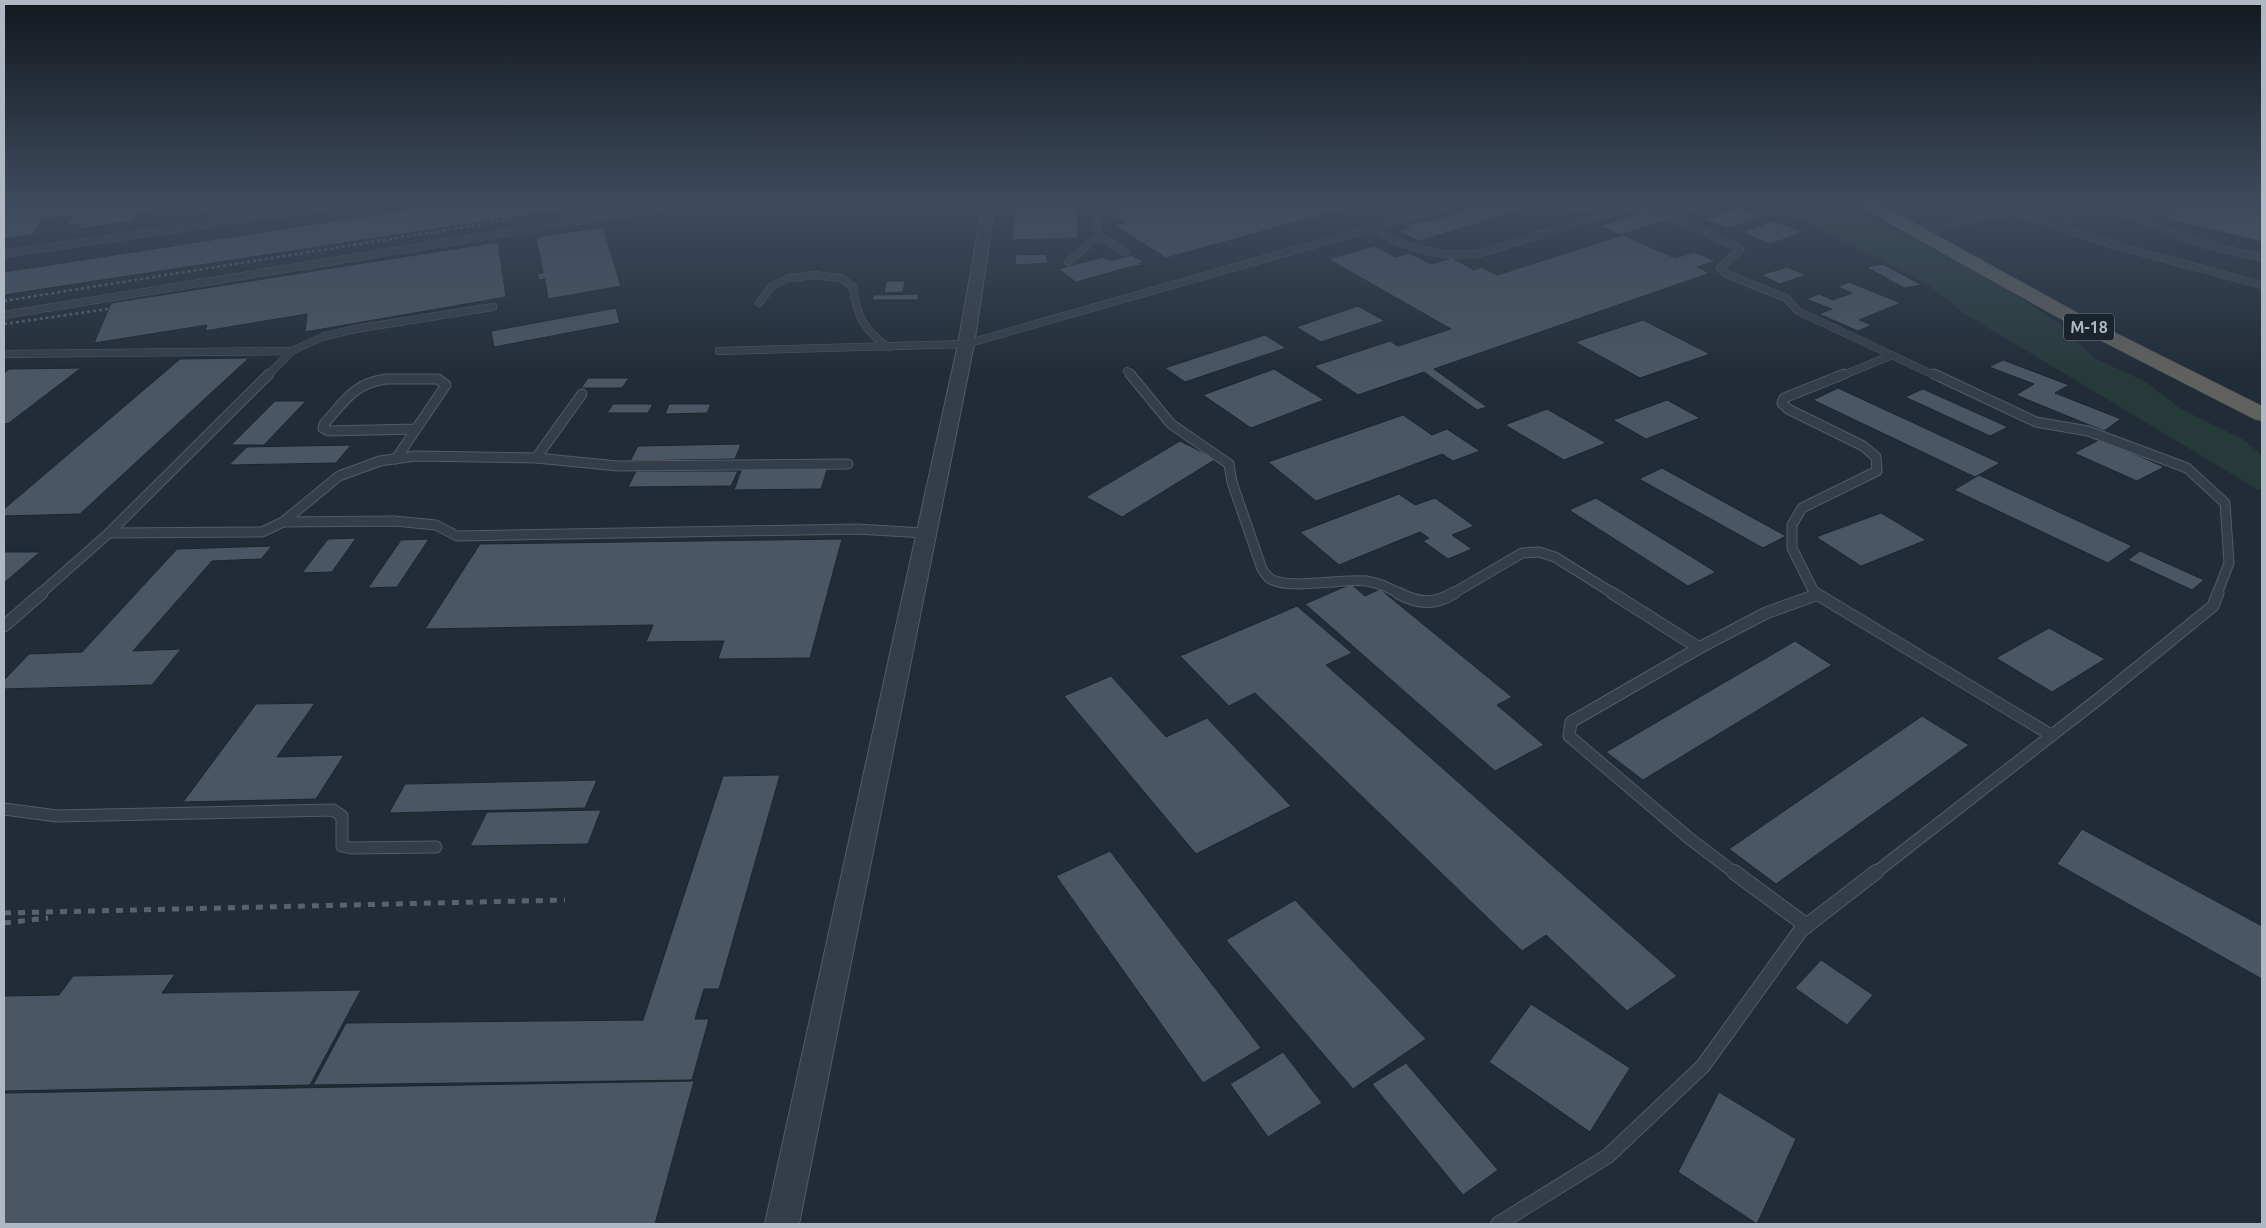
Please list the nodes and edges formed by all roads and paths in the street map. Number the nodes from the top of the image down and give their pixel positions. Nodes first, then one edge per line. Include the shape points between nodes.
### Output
1 (329, 261) edge
2 (980, 261) edge
3 (1255, 261) edge
4 (1728, 261) edge
5 (1972, 261) edge
6 (2173, 261) edge
7 (2262, 285) edge
8 (759, 303) dead end
9 (493, 307) dead end
10 (4, 315) edge
11 (966, 344) junction
12 (889, 347) junction
13 (292, 351) junction
14 (719, 351) dead end
15 (5, 352) edge
16 (1890, 356) junction
17 (1127, 371) dead end
18 (582, 394) dead end
19 (2262, 414) edge
20 (417, 429) junction
21 (536, 458) junction
22 (396, 459) junction
23 (848, 464) dead end
24 (283, 522) junction
25 (109, 533) junction
26 (925, 533) junction
27 (1816, 595) junction
28 (4, 626) edge
29 (1699, 648) junction
30 (2051, 735) junction
31 (4, 809) edge
32 (436, 847) dead end
33 (1806, 926) junction
34 (782, 1224) edge
35 (788, 1224) edge
36 (1498, 1224) edge

1 - 10 lane
2 - 11 street
3 - 11 lane
4 - 16 lane via 1720,268 1726,274 1786,298 1798,311
5 - 19 highway, М-18 via 2091,328
6 - 7 lane
8 - 12 lane via 772,286 789,278 814,275 841,278 853,287 859,318 873,339
9 - 13 lane via 355,329 322,337
11 - 12 lane
11 - 26 street
12 - 14 lane
13 - 15 lane
13 - 25 lane
16 - 27 lane via 1784,398 1782,403 1863,446 1876,457 1878,471 1802,508 1792,525 1792,548
16 - 30 lane via 2036,422 2088,431 2187,468 2225,503 2229,563 2213,606
17 - 29 lane via 1171,424 1229,464 1232,482 1262,569 1270,578 1285,583 1367,581 1386,586 1414,602 1429,604 1442,600 1522,553 1539,552 1554,558
18 - 21 lane
20 - 20 lane via 446,385 438,379 366,383 357,388 323,428 328,431
20 - 22 lane
21 - 22 lane via 414,456
21 - 23 lane via 618,466
22 - 24 lane via 380,461 339,476
24 - 25 lane via 262,532
24 - 26 lane via 436,525 457,536 856,529
25 - 28 lane
26 - 34 street
27 - 29 lane via 1766,613
27 - 30 lane
29 - 33 lane via 1570,722 1569,736 1690,839
30 - 33 lane
31 - 32 lane via 57,816 333,810 342,816 342,846
33 - 36 lane via 1703,1066 1608,1156
34 - 35 lane

